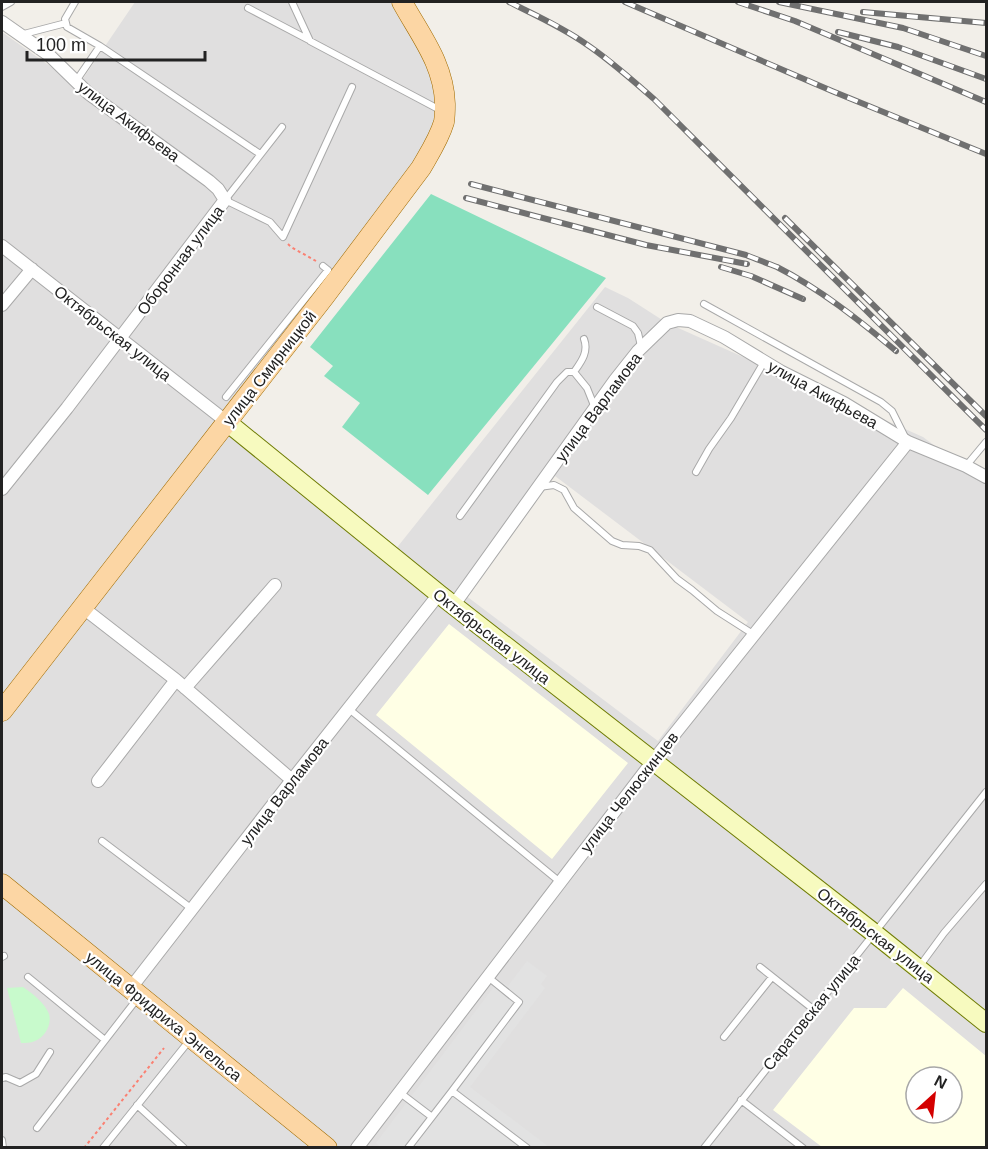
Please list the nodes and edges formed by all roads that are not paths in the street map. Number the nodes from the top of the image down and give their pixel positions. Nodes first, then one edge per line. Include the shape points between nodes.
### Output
1 (11, 2) edge
2 (75, 2) edge
3 (292, 2) edge
4 (402, 2) edge
5 (2, 7) edge
6 (248, 8) dead end
7 (2, 22) edge
8 (66, 23) junction
9 (20, 35) junction
10 (310, 41) junction
11 (100, 46) junction
12 (76, 81) junction
13 (352, 87) dead end
14 (445, 112) junction
15 (282, 127) dead end
16 (261, 154) junction
17 (225, 200) junction
18 (2, 246) edge
19 (323, 266) road end
20 (32, 269) junction
21 (704, 304) dead end
22 (2, 305) edge
23 (597, 307) dead end
24 (658, 331) junction
25 (638, 333) junction
26 (121, 339) junction
27 (584, 339) dead end
28 (641, 348) junction
29 (764, 361) junction
30 (574, 372) junction
31 (226, 397) dead end
32 (595, 408) junction
33 (227, 422) junction
34 (908, 442) junction
35 (987, 442) edge
36 (966, 466) junction
37 (696, 472) dead end
38 (987, 477) edge
39 (538, 487) junction
40 (2, 489) edge
41 (460, 516) dead end
42 (275, 585) dead end
43 (446, 600) junction
44 (82, 607) junction
45 (753, 634) junction
46 (181, 684) junction
47 (348, 708) junction
48 (2, 711) edge
49 (653, 761) junction
50 (292, 780) junction
51 (99, 781) dead end
52 (987, 792) edge
53 (102, 841) dead end
54 (560, 882) junction
55 (2, 884) edge
56 (987, 884) edge
57 (192, 909) junction
58 (874, 933) junction
59 (760, 967) dead end
60 (917, 969) junction
61 (28, 977) dead end
62 (488, 977) junction
63 (772, 977) junction
64 (135, 992) junction
65 (813, 1009) junction
66 (987, 1023) edge
67 (724, 1036) dead end
68 (191, 1038) junction
69 (105, 1040) junction
70 (50, 1052) dead end
71 (2, 1078) edge
72 (452, 1091) junction
73 (399, 1092) junction
74 (741, 1100) junction
75 (137, 1105) junction
76 (432, 1117) junction
77 (37, 1128) dead end
78 (2, 1140) edge
79 (3, 1148) edge
80 (103, 1148) edge
81 (184, 1148) edge
82 (327, 1148) edge
83 (357, 1148) edge
84 (408, 1148) edge
85 (527, 1148) edge
86 (704, 1148) edge
87 (802, 1148) edge

1 - 5 lane
2 - 8 lane
3 - 10 lane
4 - 14 main road, улица Смирницкой via 438,67
6 - 10 lane
7 - 9 street, улица Акифьева
8 - 9 lane
8 - 11 lane
9 - 12 street, улица Акифьева
10 - 14 lane
11 - 12 lane
11 - 16 lane
12 - 17 street, улица Акифьева via 209,181
13 - 17 lane via 284,237 270,222
14 - 33 main road, улица Смирницкой via 441,130 421,168
15 - 16 lane
16 - 17 lane
17 - 26 street, Оборонная улица
18 - 20 street, Октябрьская улица
19 - 31 lane via 328,270
20 - 22 street
20 - 26 street, Октябрьская улица
21 - 34 lane via 881,402 892,411
23 - 25 lane via 633,326
24 - 25 lane
24 - 28 street, улица Варламова
24 - 29 street, улица Акифьева via 667,323 690,321
25 - 28 lane
26 - 33 street, Октябрьская улица
26 - 40 street, Оборонная улица
27 - 30 lane via 584,357
28 - 32 street, улица Варламова
29 - 34 street, улица Акифьева
29 - 37 lane
30 - 32 lane via 587,388
30 - 41 lane via 567,372 557,382
32 - 39 street, улица Варламова
33 - 43 main road, Октябрьская улица
33 - 44 main road, улица Смирницкой
34 - 36 street, улица Акифьева
34 - 45 street, улица Челюскинцев
35 - 36 lane
36 - 38 street, улица Акифьева
39 - 43 street, улица Варламова
39 - 45 lane via 554,485 564,490 574,508 612,541 650,550 677,579
42 - 46 street
43 - 47 street, улица Варламова
43 - 49 main road, Октябрьская улица
44 - 46 street
44 - 48 main road, улица Смирницкой
45 - 49 street, улица Челюскинцев
46 - 50 street
46 - 51 street
47 - 50 street, улица Варламова
47 - 54 lane
49 - 54 street, улица Челюскинцев
49 - 58 main road, Октябрьская улица
50 - 57 street, улица Варламова
52 - 58 lane, Саратовская улица
53 - 57 lane
54 - 62 street, улица Челюскинцев
55 - 64 main road, улица Фридриха Энгельса
56 - 60 lane
57 - 64 street, улица Варламова
58 - 60 main road, Октябрьская улица
58 - 65 lane, Саратовская улица
59 - 63 lane
60 - 66 main road, Октябрьская улица
61 - 69 lane
62 - 72 lane via 519,1002
62 - 73 street, улица Челюскинцев
63 - 65 lane
63 - 67 lane
64 - 68 main road, улица Фридриха Энгельса
64 - 69 lane
65 - 74 lane, Саратовская улица
68 - 75 lane
68 - 82 main road, улица Фридриха Энгельса
69 - 77 lane
70 - 71 lane via 36,1074 20,1083
72 - 76 lane
72 - 85 lane
73 - 76 lane
73 - 83 street, улица Челюскинцев
74 - 86 lane, Саратовская улица
74 - 87 lane
75 - 80 lane
75 - 81 lane
76 - 84 lane
78 - 79 lane

